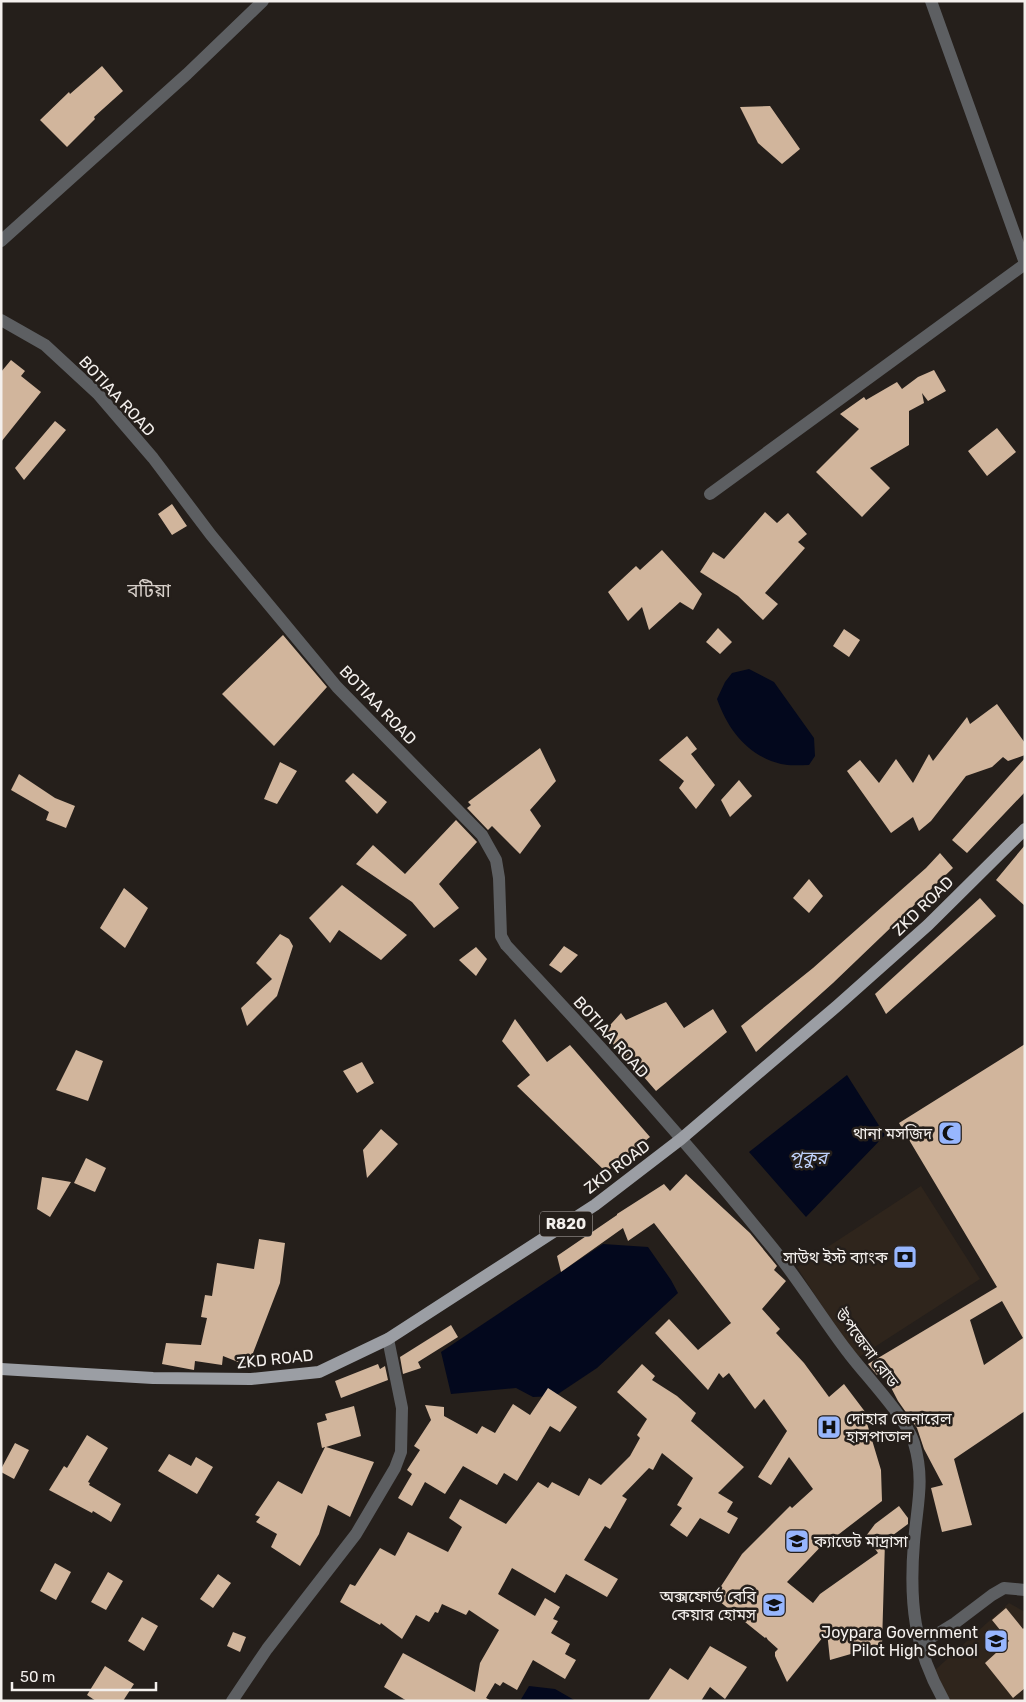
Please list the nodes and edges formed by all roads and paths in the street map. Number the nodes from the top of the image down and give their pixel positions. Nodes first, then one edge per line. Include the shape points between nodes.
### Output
1 (263, 1) edge
2 (931, 1) edge
3 (1, 241) edge
4 (1025, 264) edge
5 (1, 320) edge
6 (710, 494) dead end
7 (1025, 828) edge
8 (681, 1139) junction
9 (388, 1339) junction
10 (1, 1368) edge
11 (1025, 1590) edge
12 (919, 1645) junction
13 (232, 1701) edge
14 (944, 1701) edge

1 - 3 street
2 - 4 street
4 - 6 street
5 - 8 street, BOTIAA ROAD via 45,345 98,394 337,687 482,835 496,860 501,936 506,945
7 - 8 main road, ZKD ROAD / R820 via 914,937
8 - 9 main road, ZKD ROAD / R820 via 595,1205
8 - 12 street, উপজেলা রোড via 773,1249 900,1417 913,1440 920,1473 913,1588
9 - 10 main road, ZKD ROAD / R820 via 319,1372 251,1380 153,1378
9 - 13 street via 402,1408 400,1452 395,1468 356,1534 267,1649
11 - 12 street via 1004,1588
12 - 14 street, উপজেলা রোড

